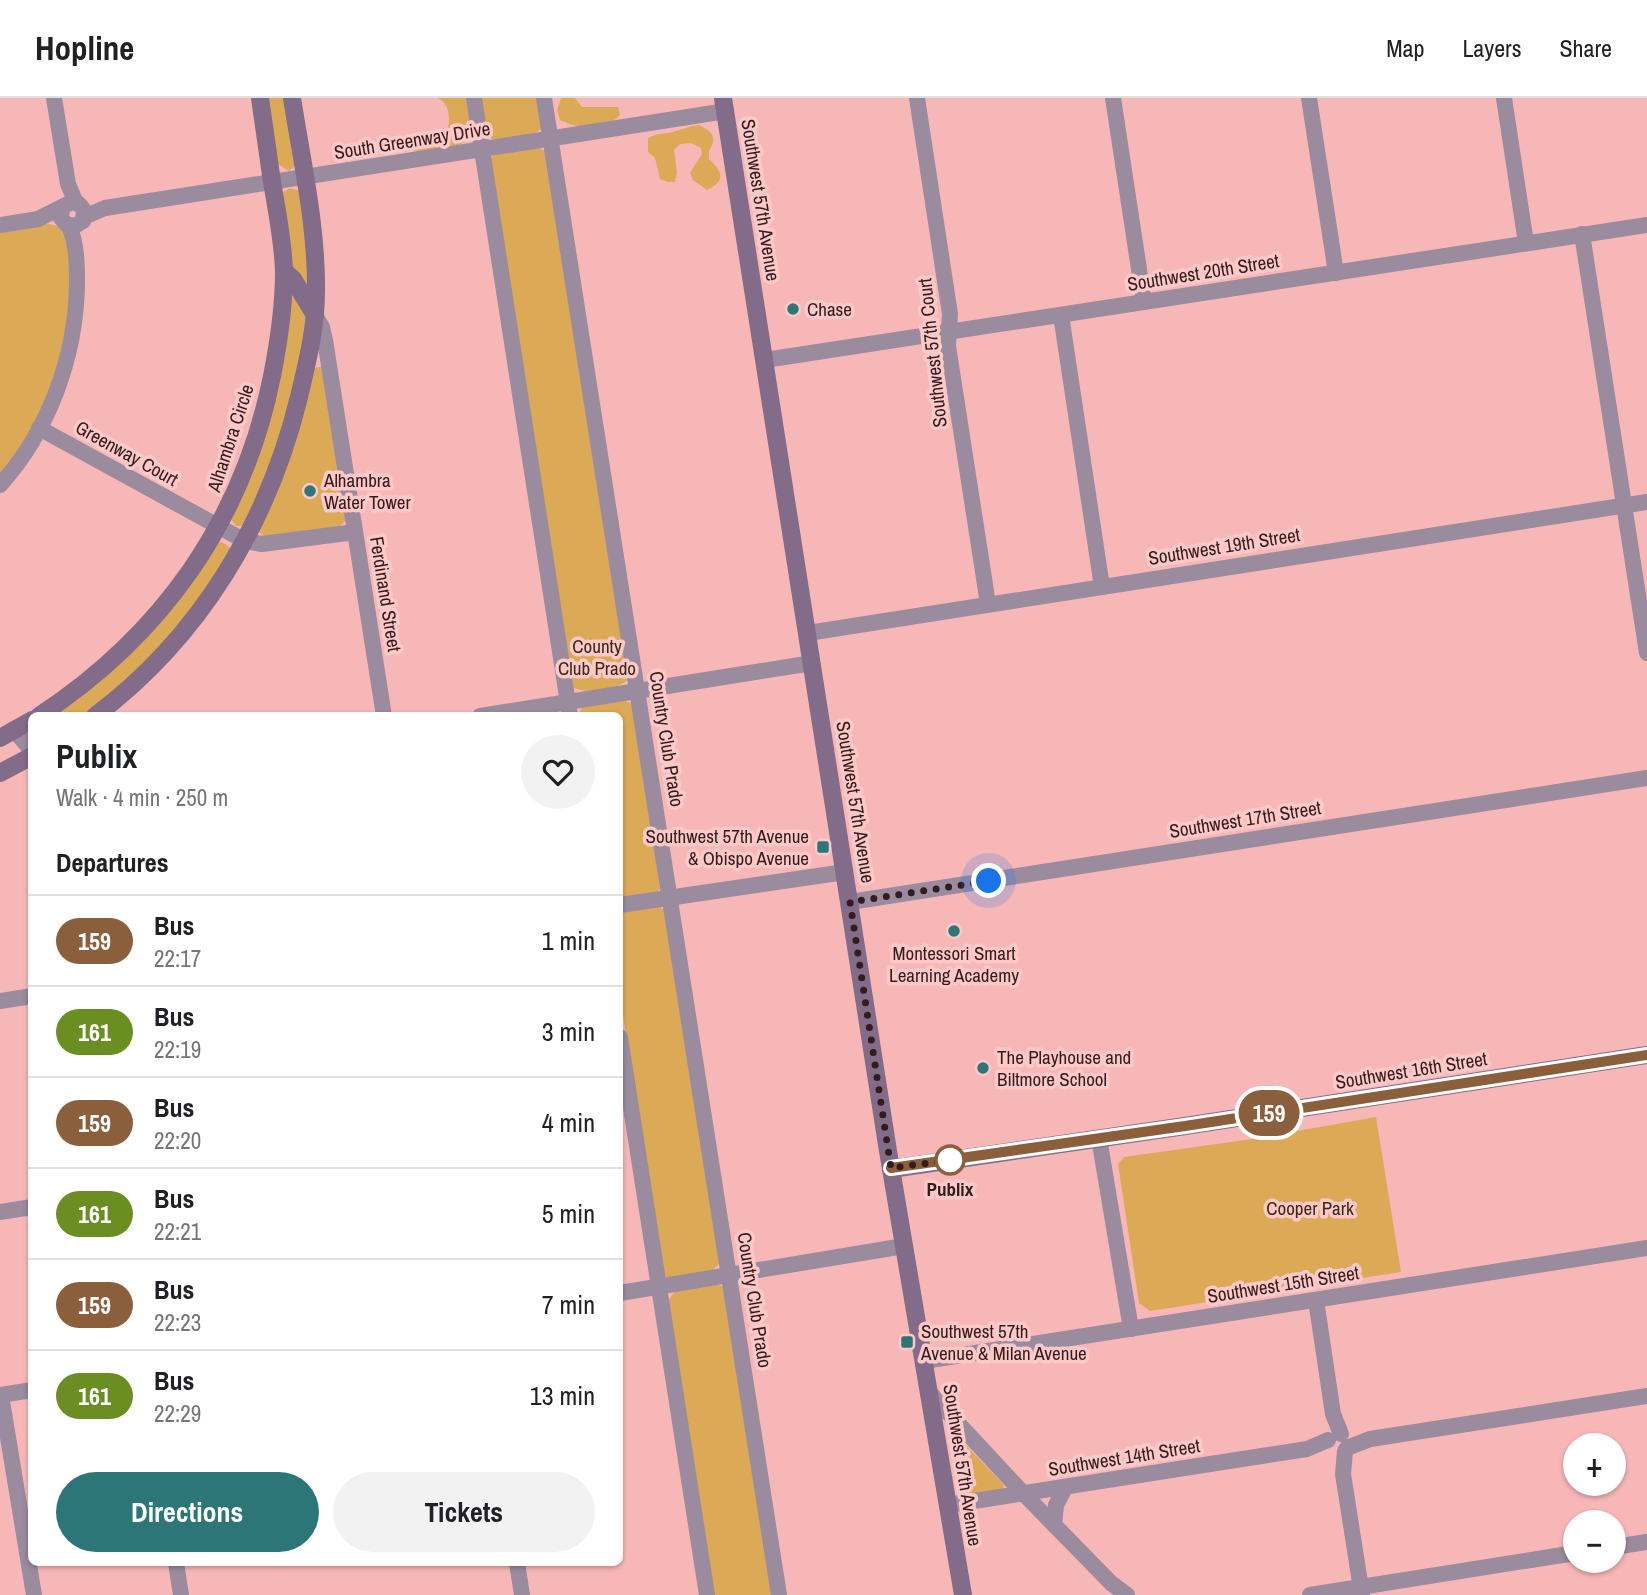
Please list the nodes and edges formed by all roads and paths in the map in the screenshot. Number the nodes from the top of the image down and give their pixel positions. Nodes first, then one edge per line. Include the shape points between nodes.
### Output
1 (54, 98) edge
2 (260, 98) edge
3 (292, 98) edge
4 (474, 98) edge
5 (544, 98) edge
6 (917, 98) edge
7 (1113, 98) edge
8 (1309, 98) edge
9 (1504, 98) edge
10 (724, 105) edge
11 (551, 139) junction
12 (481, 149) junction
13 (305, 178) junction
14 (272, 182) junction
15 (73, 214) junction
16 (0, 225) edge
17 (1647, 225) edge
18 (1582, 234) junction
19 (1526, 243) junction
20 (284, 271) junction
21 (1336, 273) junction
22 (1144, 302) junction
23 (315, 315) junction
24 (1061, 315) junction
25 (949, 332) junction
26 (765, 360) junction
27 (39, 428) junction
28 (0, 485) edge
29 (1647, 502) edge
30 (1625, 505) junction
31 (218, 527) junction
32 (355, 532) junction
33 (245, 541) junction
34 (1102, 587) junction
35 (988, 604) junction
36 (808, 633) junction
37 (1646, 644) edge
38 (813, 663) junction
39 (638, 691) junction
40 (569, 709) edge
41 (45, 712) edge
42 (99, 712) edge
43 (383, 712) edge
44 (531, 712) edge
45 (28, 722) edge
46 (7, 734) edge
47 (28, 751) edge
48 (28, 756) edge
49 (0, 773) edge
50 (1647, 778) edge
51 (845, 872) junction
52 (670, 898) junction
53 (850, 902) junction
54 (623, 905) edge
55 (28, 997) edge
56 (0, 1001) edge
57 (1647, 1055) edge
58 (623, 1056) edge
59 (1099, 1139) junction
60 (891, 1168) junction
61 (28, 1208) edge
62 (0, 1212) edge
63 (904, 1246) junction
64 (1647, 1248) edge
65 (730, 1275) junction
66 (659, 1287) junction
67 (623, 1293) edge
68 (1316, 1300) junction
69 (1131, 1329) junction
70 (925, 1361) junction
71 (28, 1391) edge
72 (929, 1391) junction
73 (1, 1395) edge
74 (1647, 1396) edge
75 (1337, 1444) junction
76 (1065, 1488) junction
77 (1023, 1493) junction
78 (948, 1505) junction
79 (1054, 1525) junction
80 (1647, 1542) edge
81 (1626, 1545) edge
82 (1563, 1555) edge
83 (28, 1559) edge
84 (29, 1566) edge
85 (176, 1566) edge
86 (517, 1566) edge
87 (1112, 1589) edge
88 (1361, 1591) edge
89 (34, 1595) edge
90 (180, 1595) edge
91 (522, 1595) edge
92 (707, 1595) edge
93 (779, 1595) edge
94 (963, 1595) edge
95 (1127, 1595) edge
96 (1310, 1595) edge

1 - 15 street
2 - 14 street, Alhambra Circle
3 - 13 street
4 - 12 street
5 - 11 street, Country Club Prado
6 - 25 street, Southwest 57th Court
7 - 22 street
8 - 21 street
9 - 19 street
10 - 11 street, South Greenway Drive
10 - 26 street, Southwest 57th Avenue
11 - 12 street, South Greenway Drive
11 - 39 street, Country Club Prado
12 - 13 street, South Greenway Drive
12 - 40 street
13 - 14 street, South Greenway Drive
13 - 23 street via 315,253
14 - 15 street, South Greenway Drive
14 - 20 street, Alhambra Circle
15 - 16 street
15 - 27 street via 77,299 71,346
17 - 18 street, Southwest 20th Street
18 - 19 street, Southwest 20th Street
18 - 30 street
19 - 21 street, Southwest 20th Street
20 - 23 street
20 - 31 street, Alhambra Circle via 281,324 266,405 244,474
21 - 22 street, Southwest 20th Street
22 - 24 street, Southwest 20th Street
23 - 32 street, Ferdinand Street via 325,340
23 - 33 street via 287,442
24 - 25 street, Southwest 20th Street
24 - 34 street
25 - 26 street, Southwest 20th Street
25 - 35 street, Southwest 57th Court
26 - 36 street, Southwest 57th Avenue
27 - 28 street
27 - 31 street, Greenway Court
29 - 30 street, Southwest 19th Street
30 - 34 street, Southwest 19th Street
30 - 37 street
31 - 33 street, Greenway Court
31 - 41 street, Alhambra Circle via 178,588 138,636 81,687
32 - 33 street, Greenway Court via 262,544
32 - 43 street, Ferdinand Street
33 - 42 street via 218,588 182,634
34 - 35 street, Southwest 19th Street
35 - 36 street, Southwest 19th Street
36 - 38 street, Southwest 57th Avenue
38 - 39 street
38 - 51 street, Southwest 57th Avenue
39 - 40 street
39 - 52 street, Country Club Prado
40 - 44 street
45 - 46 street
46 - 47 street
48 - 49 street
50 - 53 street, Southwest 17th Street
51 - 52 street
51 - 53 street, Southwest 57th Avenue
52 - 54 street
52 - 65 street, Country Club Prado
53 - 60 street, Southwest 57th Avenue
55 - 56 street
57 - 59 street, Southwest 16th Street
58 - 66 street
59 - 60 street, Southwest 16th Street
59 - 69 street
60 - 63 street, Southwest 57th Avenue
61 - 62 street
63 - 65 street
63 - 70 street, Southwest 57th Avenue
64 - 68 street, Southwest 15th Street
65 - 66 street
65 - 93 street, Country Club Prado
66 - 67 street
66 - 92 street
68 - 69 street, Southwest 15th Street
68 - 75 street
69 - 70 street, Southwest 15th Street
70 - 72 street, Southwest 57th Avenue
71 - 73 street
72 - 77 street
72 - 78 street, Southwest 57th Avenue
73 - 83 street
74 - 75 street, Southwest 14th Street
75 - 76 street, Southwest 14th Street
75 - 88 street
76 - 77 street, Southwest 14th Street
76 - 79 street via 1056,1505
77 - 78 street, Southwest 14th Street
77 - 79 street
78 - 94 street, Southwest 57th Avenue
79 - 87 street
80 - 81 street
82 - 88 street
84 - 89 street
85 - 90 street
86 - 91 street
87 - 95 street
88 - 96 street

